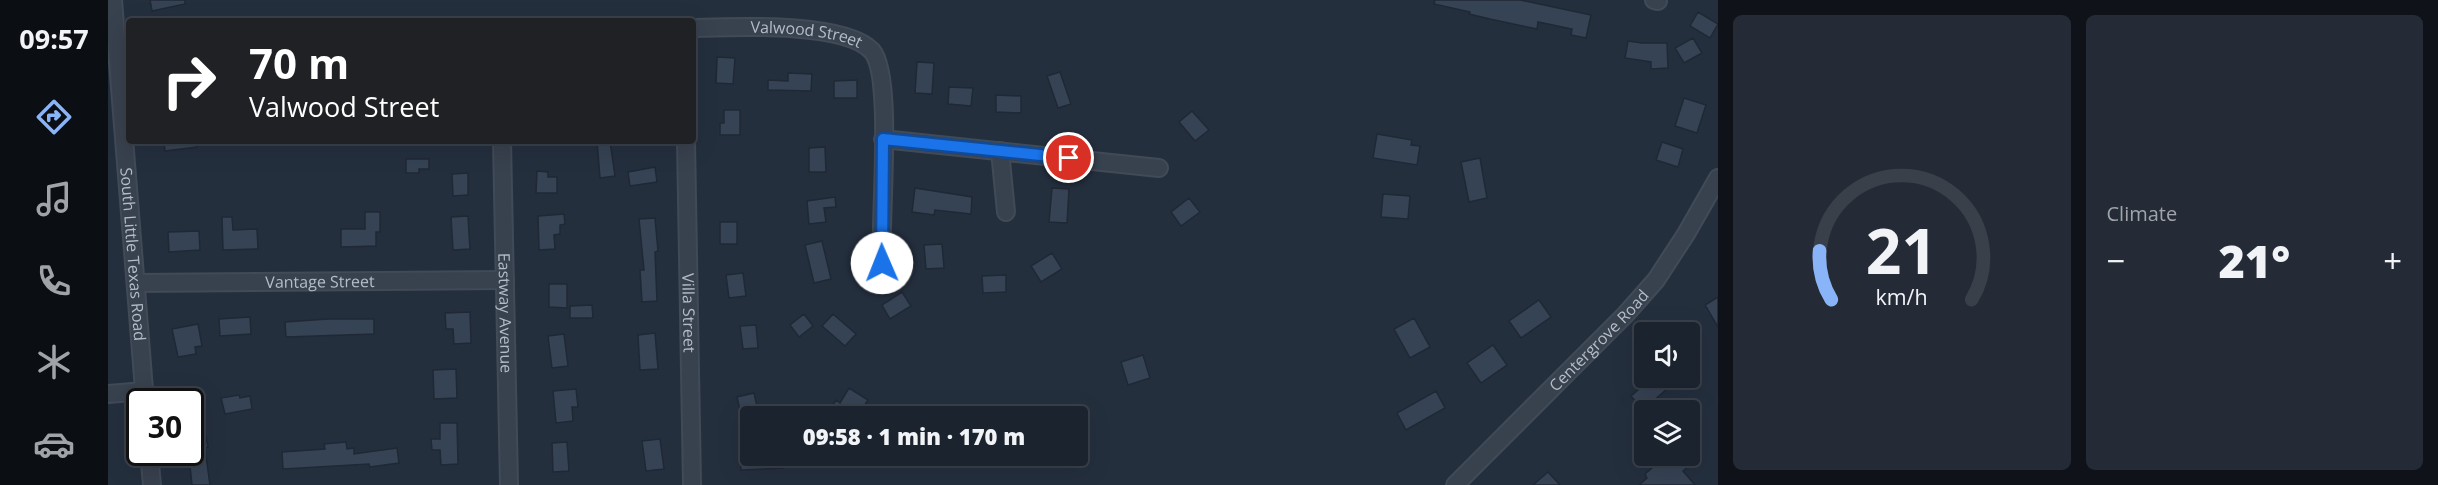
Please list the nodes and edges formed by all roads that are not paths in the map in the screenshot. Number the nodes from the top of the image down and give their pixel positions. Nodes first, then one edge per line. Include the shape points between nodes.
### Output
1 (113, 0) edge
2 (696, 28) edge
3 (123, 41) edge
4 (126, 97) edge
5 (883, 139) junction
6 (129, 144) edge
7 (502, 144) edge
8 (686, 144) edge
9 (1000, 151) junction
10 (1159, 168) dead end
11 (1718, 178) edge
12 (1006, 212) dead end
13 (882, 263) dead end
14 (505, 280) junction
15 (136, 283) junction
16 (144, 388) edge
17 (108, 394) edge
18 (126, 395) edge
19 (150, 466) edge
20 (152, 485) edge
21 (508, 485) edge
22 (692, 485) edge
23 (1455, 485) edge

1 - 3 street, South Little Texas Road
2 - 5 street, Valwood Street via 765,26 834,34 867,46 881,69
3 - 4 street, South Little Texas Road
5 - 9 street
5 - 13 street, Valwood Street
6 - 15 street, South Little Texas Road
7 - 14 street, Eastway Avenue
8 - 22 street, Villa Street
9 - 10 street
9 - 12 street
11 - 23 street, Centergrove Road via 1656,280
14 - 15 street, Vantage Street
14 - 21 street, Eastway Avenue
15 - 16 street, South Little Texas Road
17 - 18 street
19 - 20 street

